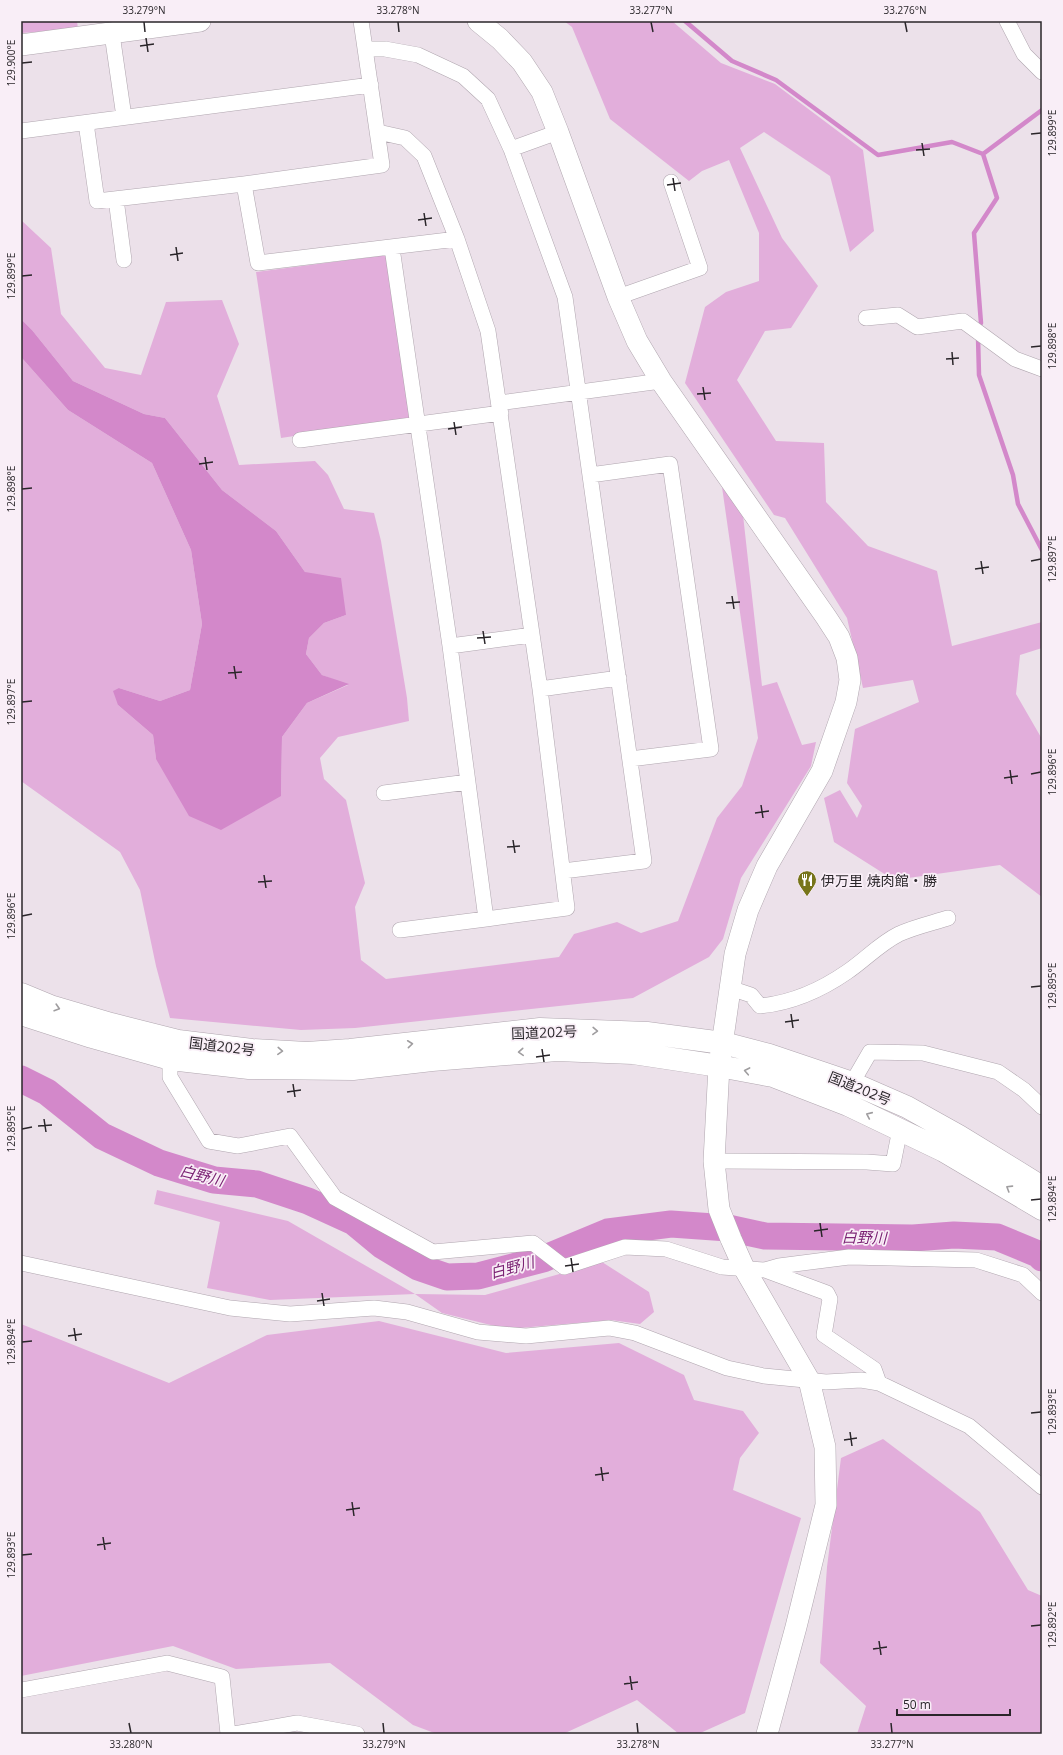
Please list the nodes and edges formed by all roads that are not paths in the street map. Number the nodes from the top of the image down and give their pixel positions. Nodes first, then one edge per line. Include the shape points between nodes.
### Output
1 (197, 21) edge
2 (362, 21) edge
3 (478, 21) edge
4 (1007, 21) edge
5 (112, 34) junction
6 (21, 45) edge
7 (366, 49) junction
8 (1042, 72) edge
9 (370, 85) junction
10 (124, 117) junction
11 (86, 123) junction
12 (21, 131) edge
13 (378, 132) junction
14 (558, 132) junction
15 (511, 149) junction
16 (671, 182) dead end
17 (244, 184) junction
18 (116, 199) junction
19 (457, 239) junction
20 (392, 248) junction
21 (124, 260) dead end
22 (618, 298) junction
23 (866, 318) dead end
24 (1042, 369) edge
25 (661, 381) junction
26 (578, 393) junction
27 (500, 408) junction
28 (418, 424) junction
29 (300, 440) dead end
30 (590, 475) junction
31 (532, 635) junction
32 (450, 646) junction
33 (619, 678) junction
34 (540, 688) junction
35 (630, 759) junction
36 (468, 782) junction
37 (384, 793) dead end
38 (563, 871) junction
39 (948, 918) dead end
40 (486, 919) junction
41 (400, 930) dead end
42 (730, 988) junction
43 (21, 994) edge
44 (21, 1014) edge
45 (723, 1043) junction
46 (170, 1059) junction
47 (720, 1066) junction
48 (852, 1083) junction
49 (1042, 1107) edge
50 (900, 1129) junction
51 (714, 1161) junction
52 (1042, 1187) edge
53 (1042, 1209) edge
54 (21, 1263) edge
55 (744, 1268) junction
56 (765, 1270) junction
57 (1042, 1293) edge
58 (809, 1380) junction
59 (879, 1384) junction
60 (1042, 1487) edge
61 (21, 1690) edge
62 (251, 1732) edge
63 (336, 1732) edge
64 (228, 1734) edge
65 (234, 1734) edge
66 (357, 1734) edge
67 (767, 1734) edge

1 - 5 street
2 - 7 street
3 - 14 street via 522,62 542,92
4 - 8 street via 1024,54
5 - 6 street
5 - 10 street
7 - 9 street
7 - 15 street via 385,49 418,55 463,76 488,99
9 - 10 street
9 - 13 street
10 - 11 street
11 - 12 street
11 - 18 street via 96,201
13 - 17 street via 382,164
13 - 19 street via 405,138 424,156
14 - 15 street
14 - 22 street
15 - 26 street via 564,297
16 - 22 street via 700,268
17 - 18 street
17 - 20 street via 258,263
18 - 21 street
19 - 20 street
19 - 27 street via 488,331
20 - 28 street
22 - 25 street via 637,341
23 - 24 street via 898,315 917,327 963,321 1015,359
25 - 26 street
25 - 42 street via 839,636 847,658 850,680 839,727 822,771 767,866 748,910 735,954
26 - 27 street
26 - 30 street
27 - 28 street
27 - 31 street
28 - 29 street
28 - 32 street
30 - 33 street
30 - 35 street via 670,464 709,733 711,749
31 - 32 street
31 - 34 street
32 - 36 street
33 - 34 street
33 - 35 street
34 - 38 street
35 - 38 street via 644,861
36 - 37 street
36 - 40 street
38 - 40 street via 567,908
39 - 42 street via 899,934 877,947 847,972 813,992 780,1004 760,1006 751,995
40 - 41 street
42 - 45 street
43 -> 45 highway, 国道202号 via 50,1006 178,1041 252,1050 307,1053 350,1050 540,1029 647,1034
44 - 46 highway, 国道202号
45 - 47 street
45 - 48 highway, 国道202号 via 769,1055
47 -> 46 highway, 国道202号 via 633,1053 557,1050 353,1069 249,1068
46 - 55 street via 170,1077 209,1141 238,1146 290,1136 335,1198 433,1252 533,1243 564,1267 625,1247 666,1249 722,1267
50 -> 47 highway, 国道202号 via 848,1105 773,1076
47 - 51 street
48 - 49 street via 870,1052 923,1053 998,1072 1024,1090
48 - 52 highway, 国道202号 via 906,1107 959,1136
50 - 51 street via 893,1164
53 -> 50 highway, 国道202号 via 950,1154
51 - 55 street via 720,1208
54 - 58 street via 230,1308 290,1314 374,1308 407,1312 478,1332 526,1336 609,1328 635,1333 727,1368 764,1376
55 - 56 street
55 - 58 street
56 - 57 street via 849,1257 976,1260 1023,1275
56 - 59 street via 827,1293 830,1299 824,1334 874,1369
58 - 59 street via 861,1380
58 - 67 street via 825,1447 826,1505
59 - 60 street via 969,1426
61 - 64 street via 167,1663 222,1677
62 - 63 street via 297,1723
62 - 65 street
63 - 66 street

